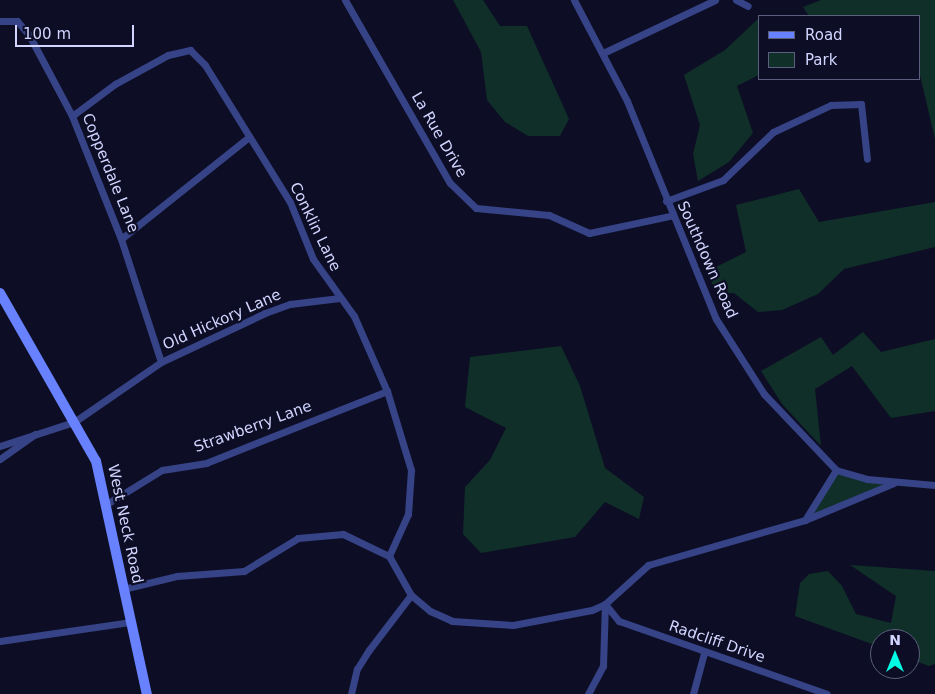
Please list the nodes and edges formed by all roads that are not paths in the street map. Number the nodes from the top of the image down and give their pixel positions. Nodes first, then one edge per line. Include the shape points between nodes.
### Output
1 (345, 0) edge
2 (574, 0) edge
3 (715, 0) edge
4 (736, 0) edge
5 (748, 6) dead end
6 (0, 21) edge
7 (603, 53) junction
8 (72, 116) junction
9 (249, 137) junction
10 (866, 159) dead end
11 (666, 202) junction
12 (670, 216) junction
13 (121, 239) junction
14 (0, 293) edge
15 (340, 298) junction
16 (160, 362) junction
17 (387, 391) junction
18 (74, 422) junction
19 (42, 430) junction
20 (0, 446) edge
21 (0, 459) edge
22 (836, 470) junction
23 (894, 483) junction
24 (935, 486) edge
25 (105, 505) junction
26 (805, 520) junction
27 (389, 556) junction
28 (124, 589) junction
29 (411, 595) junction
30 (605, 604) junction
31 (130, 622) junction
32 (0, 641) edge
33 (704, 653) junction
34 (805, 691) edge
35 (147, 694) edge
36 (351, 694) edge
37 (588, 694) edge
38 (693, 694) edge
39 (827, 694) edge

1 - 12 street, La Rue Drive via 450,183 468,203 493,212 549,215 589,233
2 - 7 street, Southdown Road
3 - 7 street
4 - 5 street
6 - 8 street, Copperdale Lane via 17,21 29,35
7 - 11 street, Southdown Road
8 - 9 street, Conklin Lane via 115,84 168,55 190,50 206,65
8 - 13 street, Copperdale Lane
9 - 13 street
9 - 15 street, Conklin Lane via 290,202 313,259
10 - 11 street via 861,104 831,106 773,132 723,180
11 - 12 street, Southdown Road
12 - 22 street, Southdown Road via 716,318 760,388 810,447
13 - 16 street, Copperdale Lane
14 - 18 street, West Neck Road
15 - 16 street, Old Hickory Lane via 290,304
15 - 17 street, Conklin Lane via 354,316
16 - 18 street, Old Hickory Lane
17 - 25 street, Strawberry Lane via 206,463 162,470
17 - 27 street, Conklin Lane via 411,470 408,514
18 - 19 street
18 - 25 street, West Neck Road via 96,461
19 - 20 street
19 - 21 street
22 - 23 street, Southdown Road
22 - 26 street
23 - 24 street, Southdown Road
23 - 26 street
25 - 28 street, West Neck Road
26 - 30 street via 648,565
27 - 28 street via 364,540 320,533 298,538 244,571 177,576
27 - 29 street
28 - 31 street, West Neck Road
29 - 30 street via 452,621 485,626 592,610
29 - 36 street via 368,650 357,669
30 - 33 street, Radcliff Drive via 619,621
30 - 37 street via 603,666
31 - 32 street
31 - 35 street, West Neck Road
33 - 34 street, Radcliff Drive
33 - 38 street
34 - 39 street, Radcliff Drive

